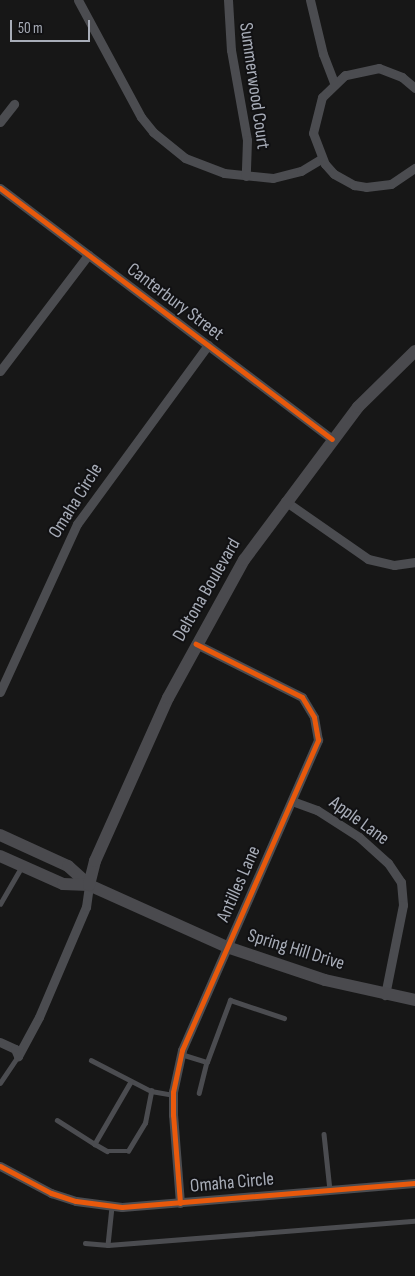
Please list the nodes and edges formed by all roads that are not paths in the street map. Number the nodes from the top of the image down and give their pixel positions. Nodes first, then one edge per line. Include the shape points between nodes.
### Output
1 (78, 0) edge
2 (228, 0) edge
3 (310, 0) edge
4 (413, 82) edge
5 (334, 83) junction
6 (14, 104) dead end
7 (0, 122) edge
8 (321, 159) junction
9 (415, 168) edge
10 (246, 176) junction
11 (0, 188) edge
12 (88, 254) junction
13 (208, 346) junction
14 (415, 351) edge
15 (0, 372) edge
16 (332, 439) junction
17 (285, 501) junction
18 (415, 562) edge
19 (196, 644) junction
20 (0, 692) edge
21 (292, 801) junction
22 (0, 835) edge
23 (0, 856) edge
24 (22, 865) junction
25 (89, 885) junction
26 (0, 904) edge
27 (227, 947) junction
28 (385, 995) junction
29 (415, 1000) edge
30 (284, 1018) dead end
31 (0, 1042) edge
32 (181, 1054) junction
33 (18, 1056) junction
34 (91, 1060) dead end
35 (207, 1062) junction
36 (131, 1082) junction
37 (0, 1084) edge
38 (151, 1091) junction
39 (199, 1093) dead end
40 (173, 1095) junction
41 (57, 1120) dead end
42 (324, 1134) dead end
43 (95, 1144) junction
44 (0, 1166) edge
45 (415, 1183) edge
46 (330, 1190) junction
47 (180, 1203) junction
48 (112, 1206) junction
49 (415, 1220) edge
50 (85, 1243) dead end
51 (108, 1245) junction

1 - 10 street via 126,92 153,132 185,158 204,167
2 - 10 street, Summerwood Court via 231,50 247,140
3 - 5 street via 323,54
4 - 5 street via 390,71 373,68 356,70
5 - 8 street via 322,97 314,121 316,146
6 - 7 street
8 - 9 street via 344,181 366,187 391,184
8 - 10 street via 288,176
11 - 12 street, Canterbury Street
12 - 13 street, Canterbury Street
12 - 15 street
13 - 16 street, Canterbury Street
13 - 20 street, Omaha Circle via 77,524
14 - 16 main road, Deltona Boulevard via 383,380
16 - 17 main road, Deltona Boulevard
17 - 18 street via 368,559 394,564
17 - 19 main road, Deltona Boulevard via 244,560
19 - 21 street, Antilles Lane via 293,690 310,708 318,740
19 - 25 main road, Deltona Boulevard via 99,852
21 - 27 street, Antilles Lane
21 - 28 street, Apple Lane via 317,810 359,837 388,863 401,882 404,905
22 - 25 main road, Spring Hill Drive via 68,866
23 - 24 main road, Spring Hill Drive
24 - 25 main road, Spring Hill Drive via 63,884
24 - 26 lane
25 - 27 main road, Spring Hill Drive
25 - 33 street via 86,906 39,1017
27 - 28 main road, Spring Hill Drive via 317,978
27 - 32 street, Antilles Lane
28 - 29 main road, Spring Hill Drive
30 - 35 lane via 230,1000
31 - 33 street via 16,1049
32 - 35 lane
32 - 40 street, Antilles Lane
33 - 37 lane
34 - 36 lane
35 - 39 lane
36 - 38 lane
36 - 43 lane
38 - 40 lane
38 - 43 lane via 145,1123 128,1151 107,1151
40 - 47 street, Antilles Lane
41 - 43 lane
42 - 46 lane
44 - 48 street, Omaha Circle via 51,1193 76,1201
45 - 46 street, Omaha Circle
46 - 47 street, Omaha Circle
47 - 48 street, Omaha Circle
48 - 51 lane
49 - 51 lane
50 - 51 lane

